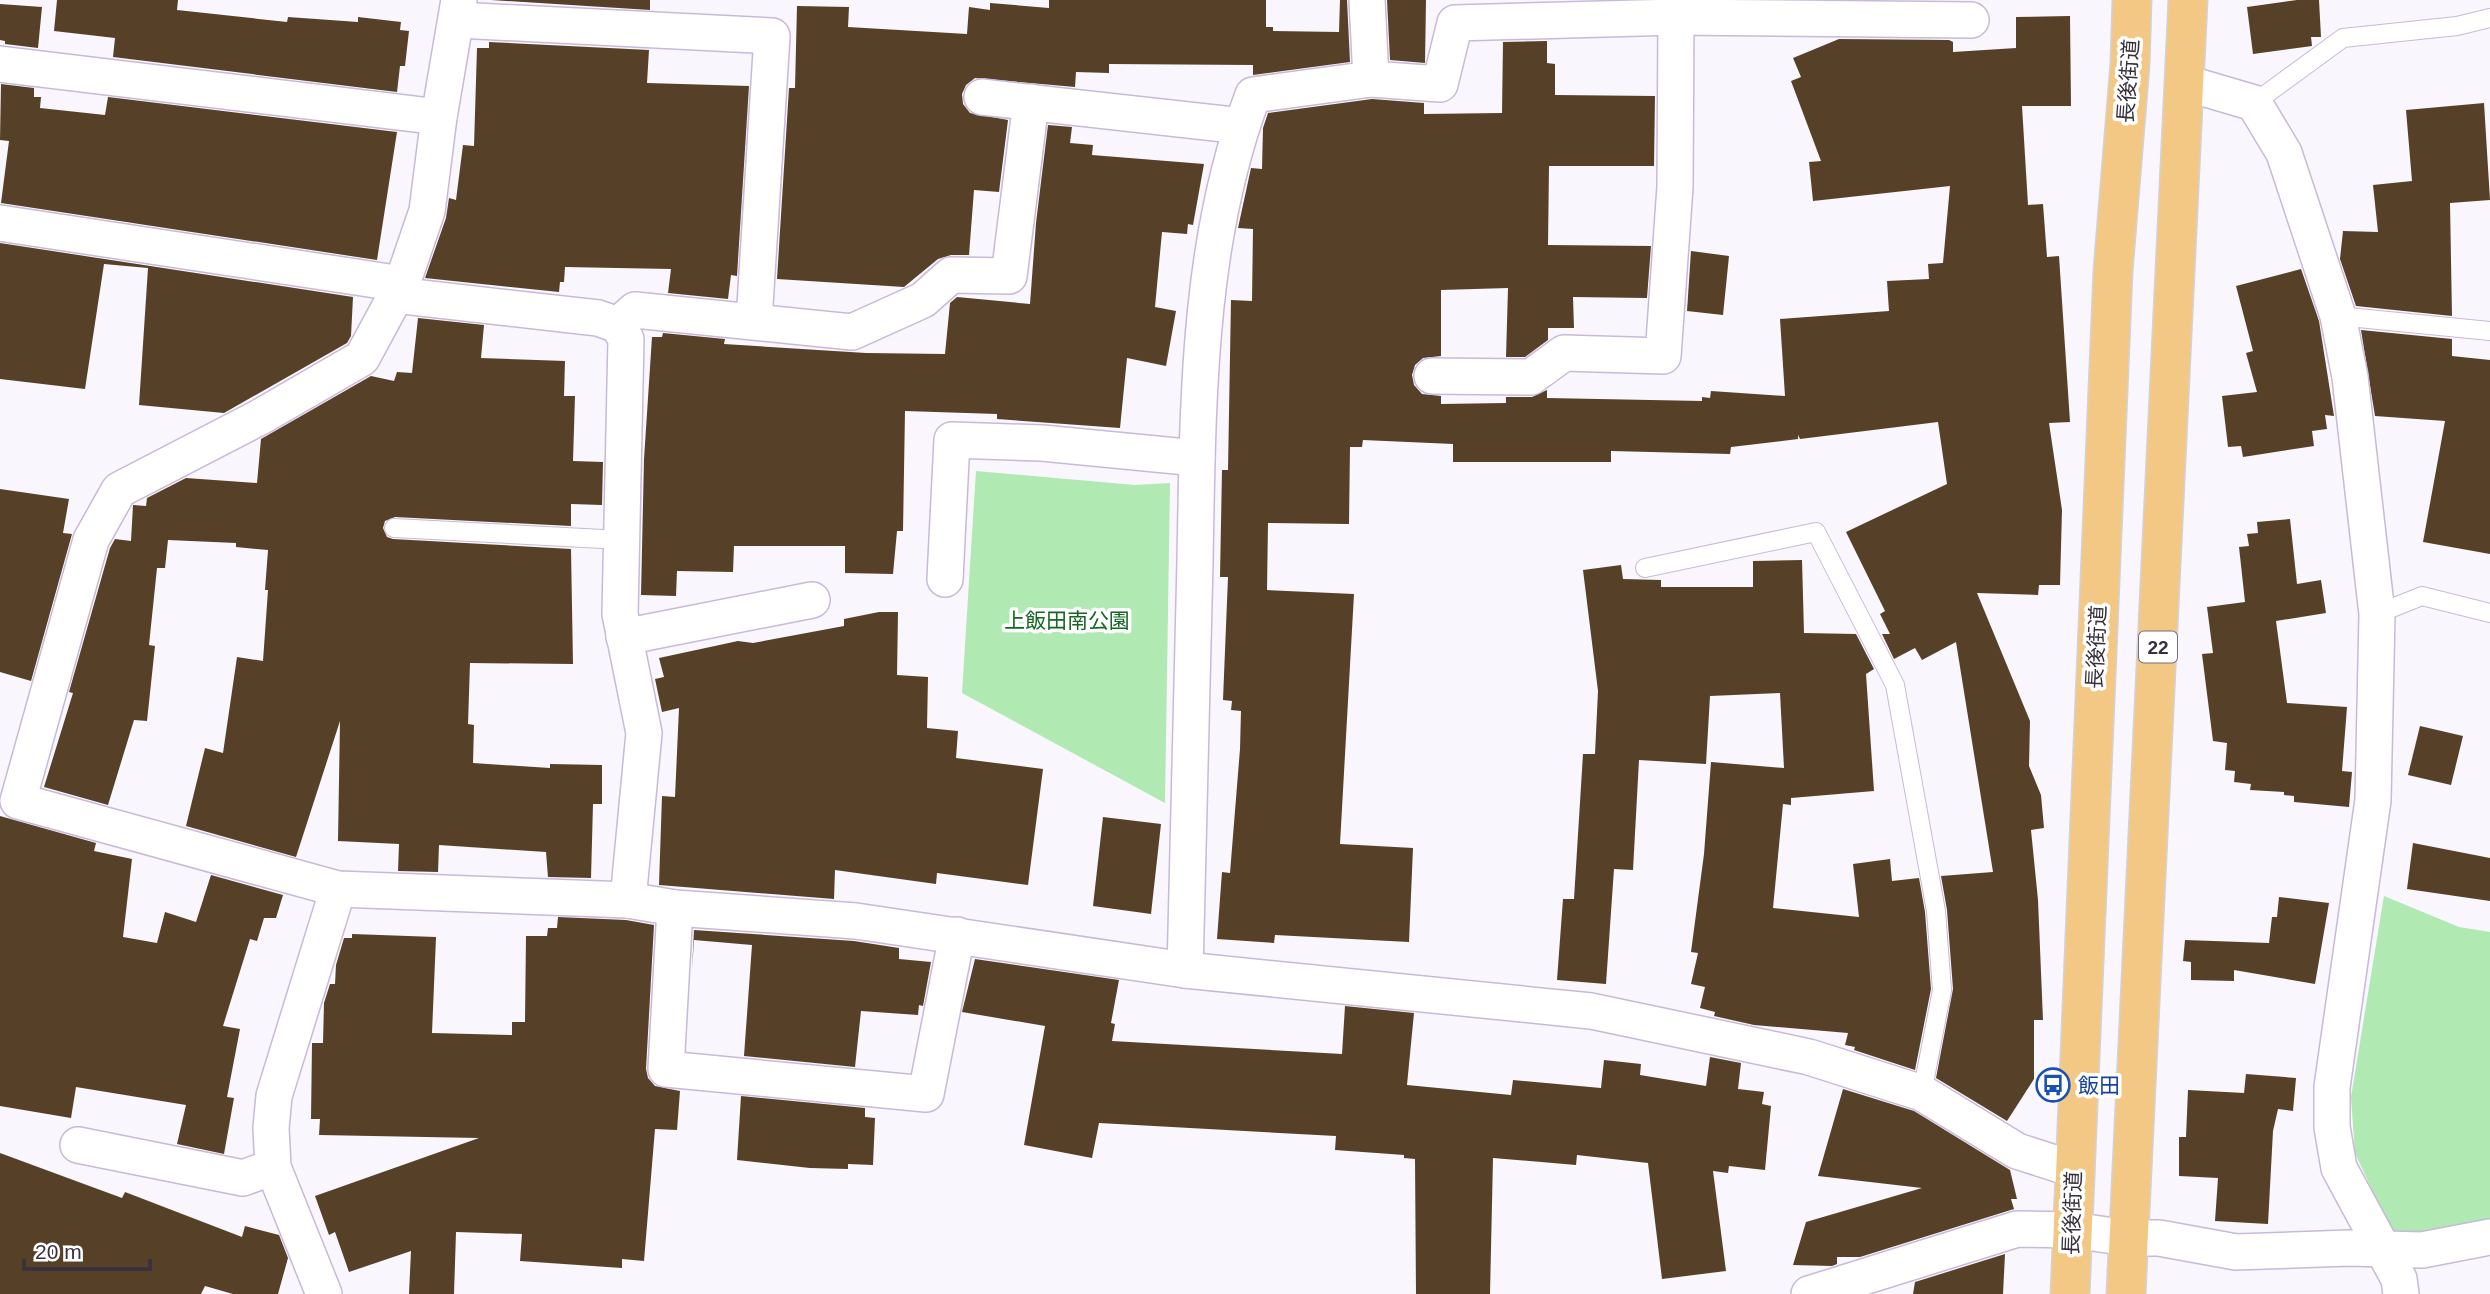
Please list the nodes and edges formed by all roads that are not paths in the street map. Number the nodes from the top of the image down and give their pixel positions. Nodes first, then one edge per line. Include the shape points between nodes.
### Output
1 (1367, 0) edge
2 (2132, 0) edge
3 (2188, 0) edge
4 (459, 10) edge
5 (1676, 18) junction
6 (2490, 18) edge
7 (1971, 20) dead end
8 (0, 64) edge
9 (1371, 79) junction
10 (2186, 83) junction
11 (982, 97) dead end
12 (1031, 102) junction
13 (2254, 103) junction
14 (439, 117) junction
15 (1242, 126) junction
16 (0, 223) edge
17 (399, 290) junction
18 (2338, 316) junction
19 (754, 321) junction
20 (618, 325) junction
21 (2490, 331) edge
22 (1432, 376) dead end
23 (1197, 458) junction
24 (394, 528) dead end
25 (622, 540) junction
26 (1644, 568) dead end
27 (945, 579) dead end
28 (812, 600) dead end
29 (2490, 612) edge
30 (2377, 614) junction
31 (624, 637) junction
32 (9, 799) edge
33 (338, 889) junction
34 (628, 900) junction
35 (675, 908) junction
36 (957, 935) junction
37 (1185, 970) junction
38 (1922, 1093) junction
39 (78, 1145) dead end
40 (273, 1167) junction
41 (2073, 1169) junction
42 (2072, 1230) junction
43 (2490, 1237) edge
44 (2128, 1238) junction
45 (2384, 1250) junction
46 (324, 1294) edge
47 (1809, 1294) edge
48 (2070, 1294) edge
49 (2126, 1294) edge
50 (2401, 1294) edge

1 - 9 street
2 - 41 main road, 長後街道 via 2112,285
3 - 10 main road, 22
4 - 14 street
4 - 19 street via 772,36
5 - 7 street
5 - 9 street via 1455,23 1440,84
5 - 22 street via 1675,187 1663,356 1564,353 1531,377
6 - 13 lane via 2343,38
8 - 14 street
9 - 15 street via 1253,95
10 - 13 street
10 - 44 main road, 22
11 - 12 street
12 - 15 street
12 - 19 street via 1009,276 951,275 923,300 852,332
13 - 18 street via 2284,153
14 - 17 street via 427,211
15 - 23 street via 1208,272
16 - 17 street
17 - 20 street via 598,317
17 - 32 street via 362,358 119,489 91,540
18 - 21 lane
18 - 30 street via 2356,418
19 - 20 street via 635,310
20 - 25 street via 626,339
23 - 27 street via 1042,443 952,440
23 - 37 street
24 - 25 lane
25 - 31 street via 620,614
26 - 38 lane via 1816,532 1895,685 1936,911 1942,990
28 - 31 street
29 - 30 lane via 2422,596
30 - 45 street via 2372,800 2332,1087 2332,1127 2339,1168
31 - 34 street via 644,733
32 - 33 street
33 - 34 street
33 - 40 street via 274,1096
34 - 35 street
35 - 36 street via 856,921
35 - 36 street via 666,1069 926,1094
36 - 37 street
37 - 38 street via 1591,1010 1809,1057
38 - 41 street via 2017,1151
39 - 40 street via 243,1178
40 - 46 street
41 - 42 main road, 長後街道
42 - 44 street
42 - 47 street via 2017,1229
42 - 48 main road, 長後街道
43 - 45 street via 2421,1250
44 - 45 street via 2159,1238 2236,1252
44 - 49 main road, 22
45 - 50 street via 2399,1279

